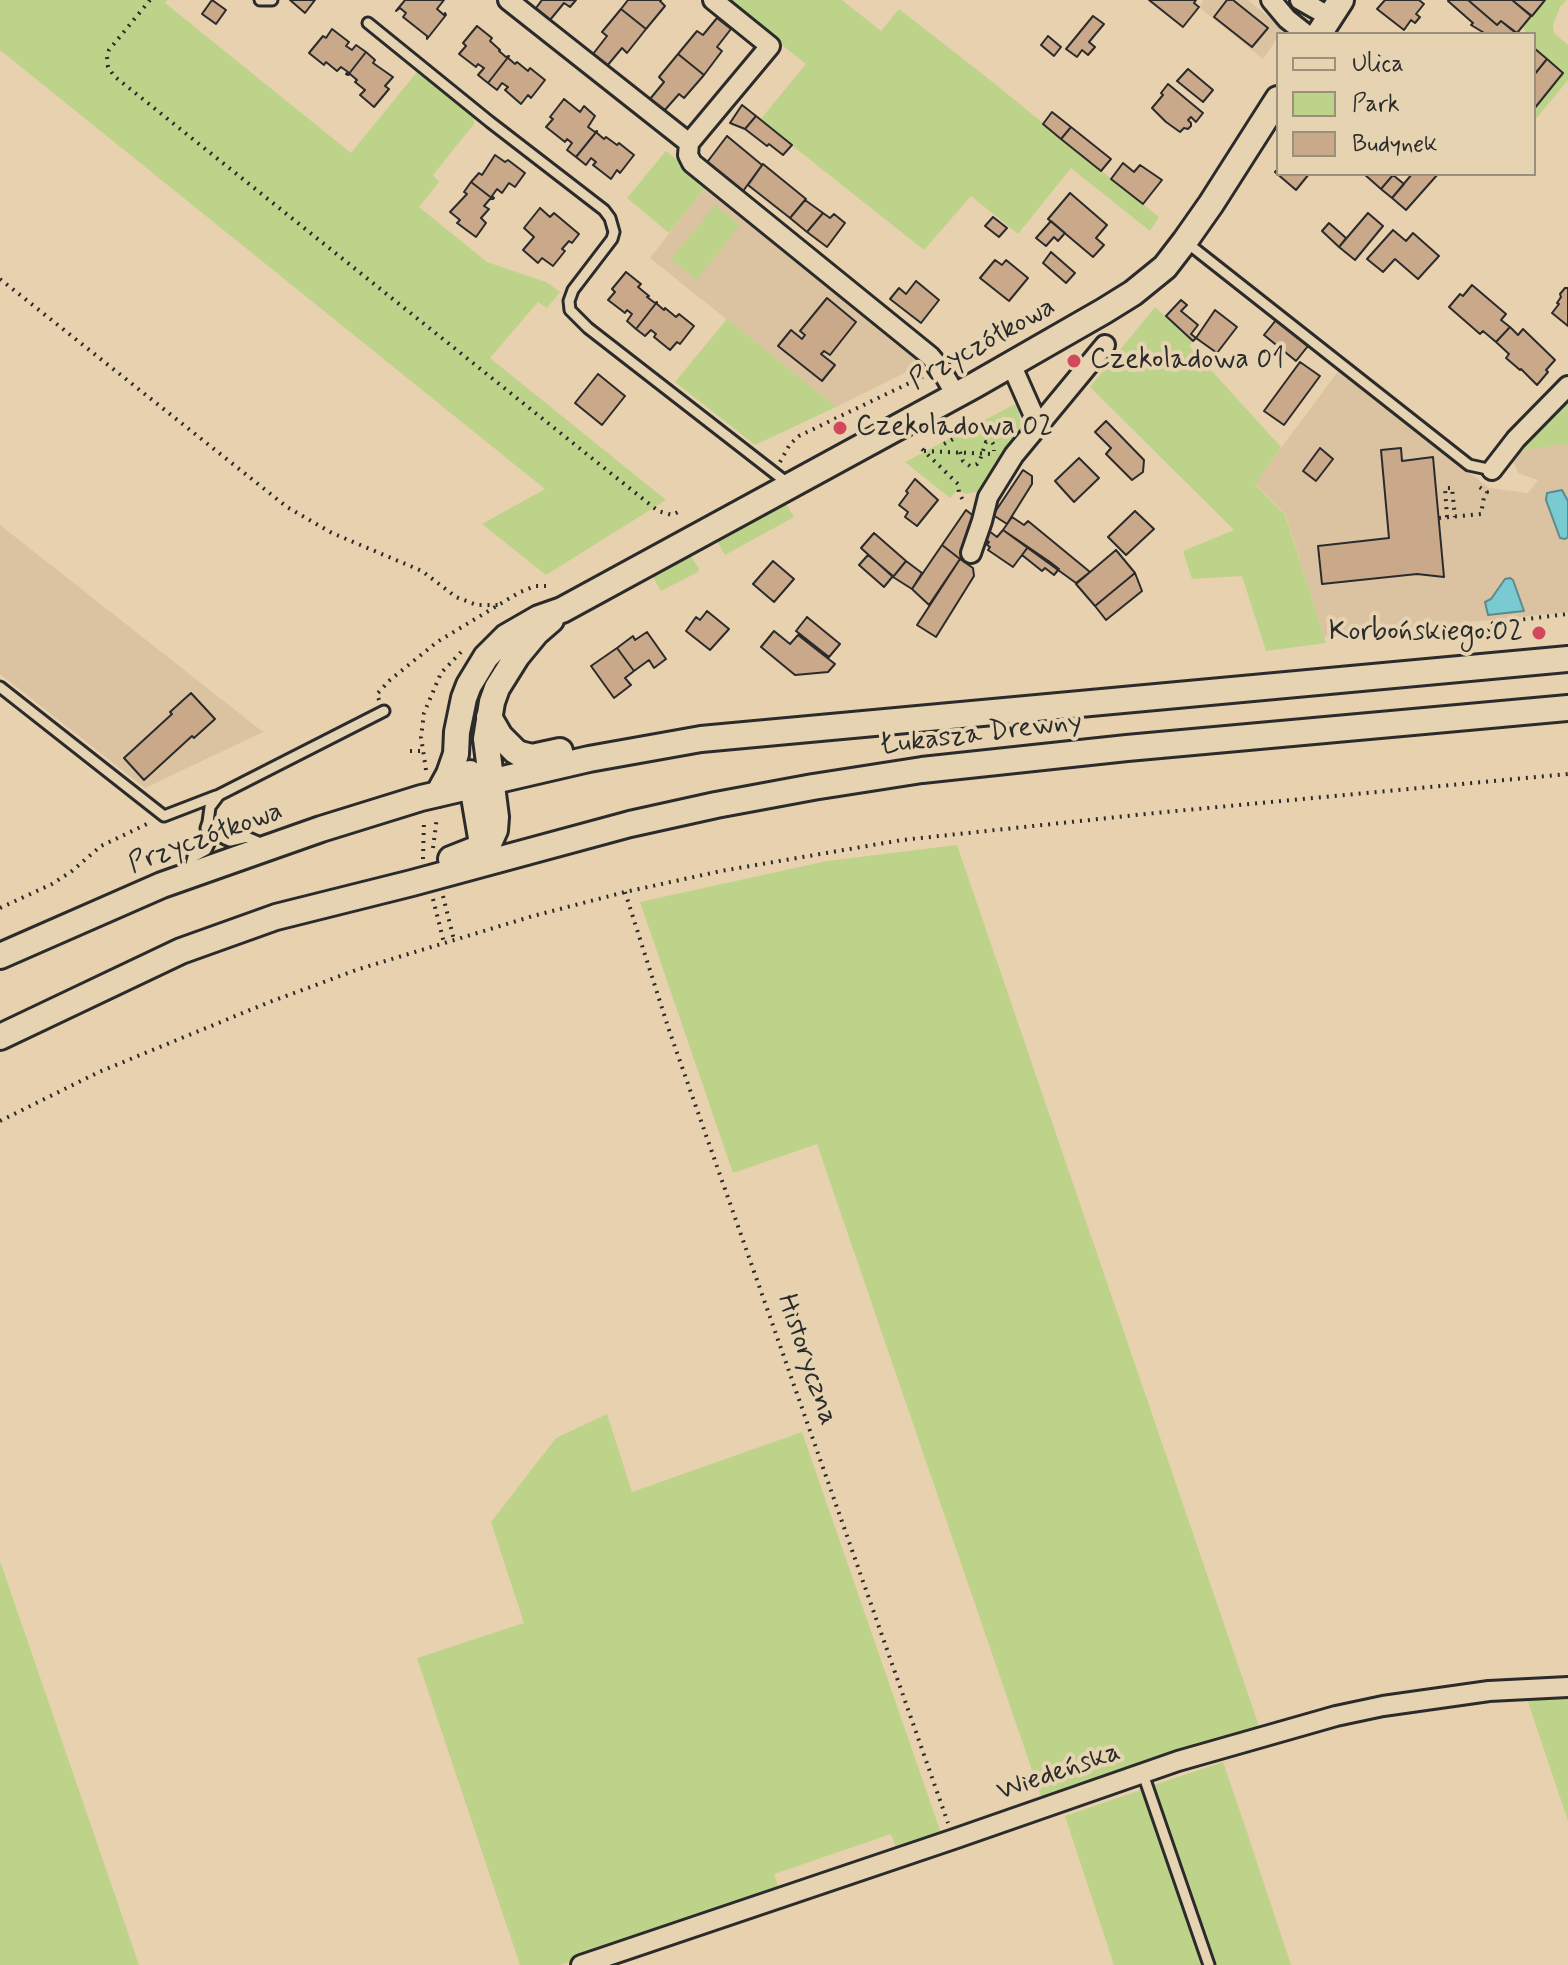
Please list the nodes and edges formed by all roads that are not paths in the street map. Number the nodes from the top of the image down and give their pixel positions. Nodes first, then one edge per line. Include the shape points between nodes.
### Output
1 (260, 0) edge
2 (272, 0) edge
3 (508, 0) edge
4 (713, 0) edge
5 (1271, 0) edge
6 (1300, 0) edge
7 (1330, 17) edge
8 (368, 23) dead end
9 (1303, 32) edge
10 (1276, 102) edge
11 (689, 143) junction
12 (1185, 241) junction
13 (1105, 345) dead end
14 (1011, 364) junction
15 (1568, 386) edge
16 (956, 395) junction
17 (1038, 425) junction
18 (1492, 470) joint
19 (782, 479) junction
20 (971, 553) dead end
21 (562, 610) junction
22 (1568, 659) edge
23 (0, 687) edge
24 (1568, 708) edge
25 (384, 711) road end
26 (489, 717) junction
27 (459, 726) junction
28 (589, 759) junction
29 (482, 784) junction
30 (434, 794) junction
31 (219, 795) junction
32 (208, 822) junction
33 (268, 846) junction
34 (490, 853) junction
35 (188, 875) junction
36 (181, 951) junction
37 (0, 956) edge
38 (0, 1037) edge
39 (1568, 1687) edge
40 (1143, 1774) junction
41 (581, 1965) edge
42 (1209, 1965) edge

1 - 2 lane
3 - 11 street
4 - 11 street via 770,46
5 - 9 street
6 - 7 street
8 - 19 lane via 604,210 612,239 573,290 570,310
10 - 12 main road, Przyczółkowa
11 - 16 street via 692,163 930,356
12 - 14 main road, Przyczółkowa via 1165,267 1133,293
12 - 18 lane via 1469,465
13 - 17 street
14 - 16 main road, Przyczółkowa
14 - 17 street
15 - 18 street via 1537,411
16 - 19 main road, Przyczółkowa
17 - 20 street via 988,497
19 - 21 main road, Przyczółkowa
21 - 26 main road, Przyczółkowa via 517,656 497,688
21 - 27 main road, Przyczółkowa via 518,628 495,646 469,685
22 - 28 main road, Łukasza Drewny via 701,739
23 - 31 lane via 164,816
24 - 34 main road, Łukasza Drewny via 922,770 716,805
25 - 31 lane
26 - 28 main road via 520,754 532,757 567,749
26 - 29 main road, Przyczółkowa
27 - 29 main road
27 - 30 main road, Przyczółkowa via 449,774
28 - 29 main road, Łukasza Drewny
29 - 30 main road, Łukasza Drewny
29 - 34 main road via 496,817
30 - 33 main road, Przyczółkowa
31 - 32 lane
32 - 33 lane via 230,841 247,837
32 - 35 lane via 209,844 193,857
33 - 35 main road, Przyczółkowa
34 - 36 main road, Łukasza Drewny via 412,883 276,917
34 - 36 main road via 258,910 196,931
35 - 37 main road, Przyczółkowa
36 - 38 main road
39 - 40 street, Wiedeńska via 1489,1691 1383,1706
40 - 41 street, Wiedeńska
40 - 42 lane

